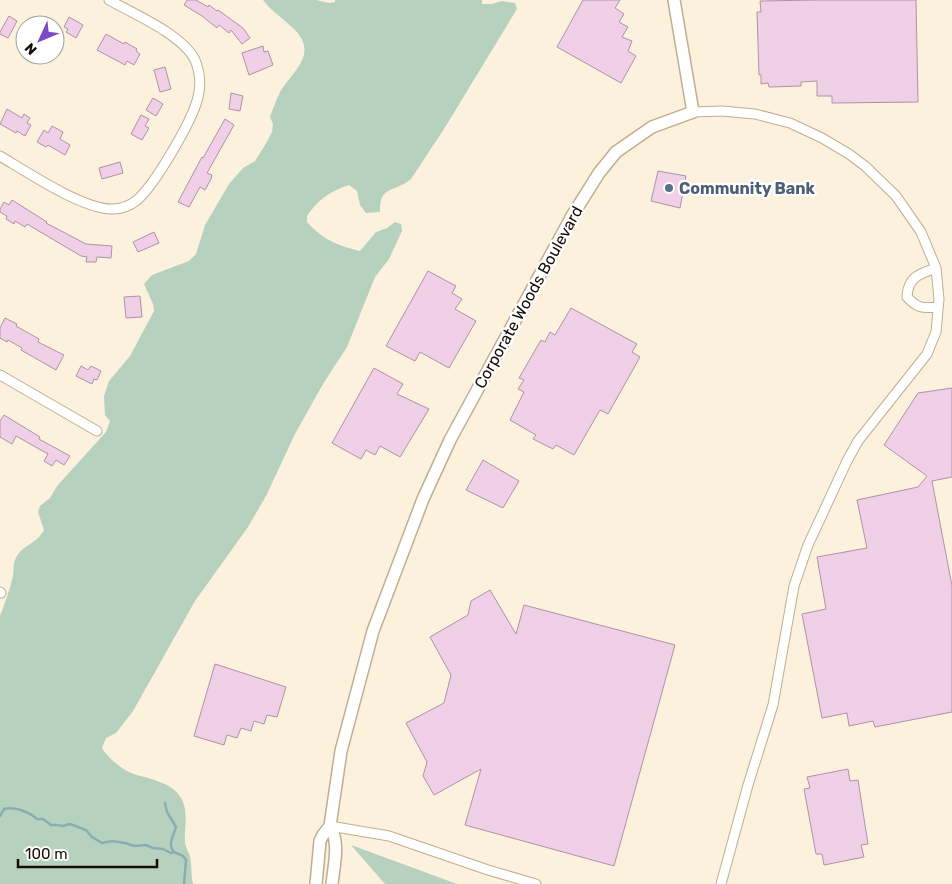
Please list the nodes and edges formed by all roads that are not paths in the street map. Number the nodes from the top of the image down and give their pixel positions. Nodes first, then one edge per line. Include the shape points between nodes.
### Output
1 (109, 0) edge
2 (674, 0) edge
3 (693, 112) junction
4 (0, 156) edge
5 (936, 268) junction
6 (938, 307) junction
7 (0, 375) edge
8 (97, 431) dead end
9 (330, 826) junction
10 (316, 884) edge
11 (332, 884) edge
12 (536, 884) edge
13 (721, 884) edge

1 - 4 street via 178,40 198,68 200,86 193,113 151,184 130,205 102,208 76,199
2 - 3 street
3 - 5 street, Corporate Woods Boulevard via 755,114 790,123 849,154 896,196 921,232
3 - 9 street, Corporate Woods Boulevard via 652,127 616,152 599,173 572,216 450,440 423,499 373,631 341,751
5 - 6 street, Corporate Woods Boulevard
5 - 6 street via 912,280 907,297 921,308
6 - 13 street, Corporate Woods Boulevard via 936,332 927,354 858,441 808,545 794,586 773,705
7 - 8 street
9 - 10 street, Corporate Woods Boulevard via 320,841
9 - 11 street, Corporate Woods Boulevard via 336,842
9 - 12 street via 389,836

